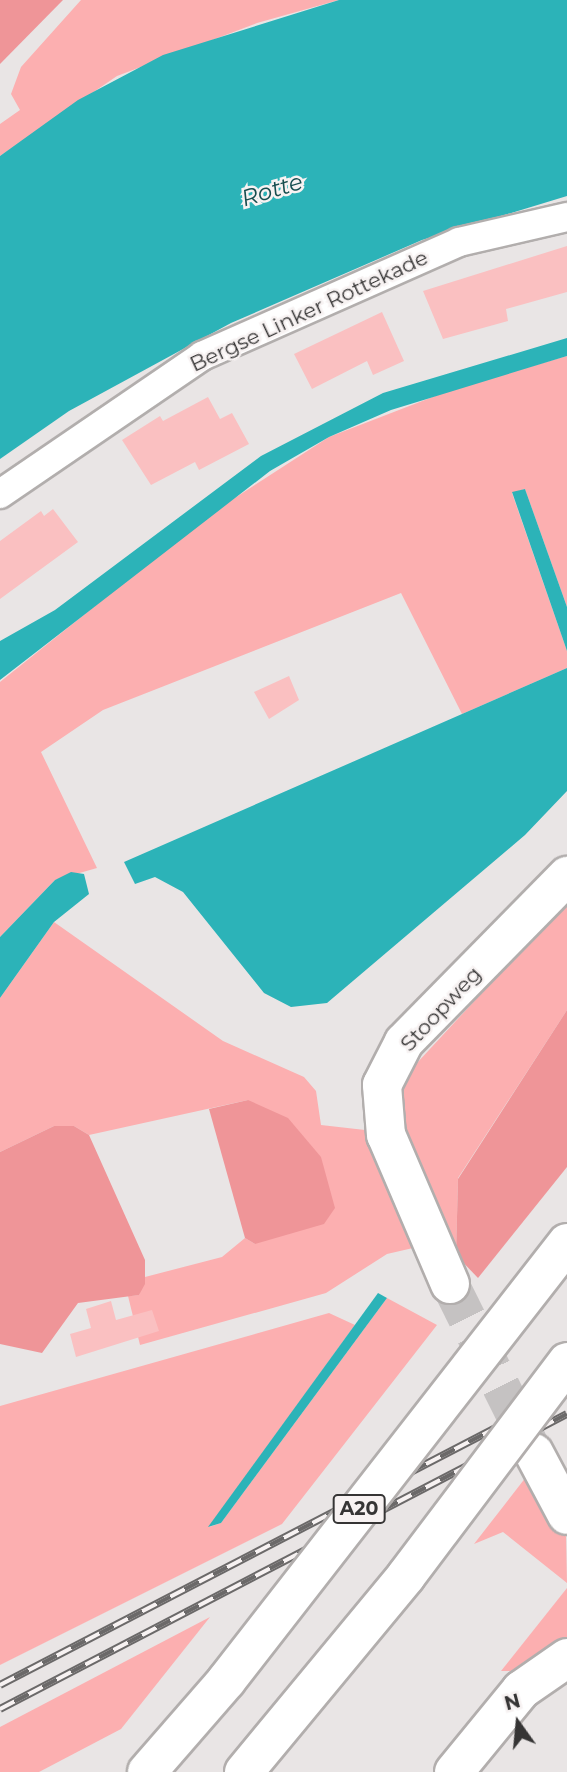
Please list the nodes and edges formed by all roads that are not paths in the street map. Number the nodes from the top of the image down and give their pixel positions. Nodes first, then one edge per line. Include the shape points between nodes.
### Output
1 (567, 217) edge
2 (0, 494) edge
3 (567, 876) edge
4 (567, 1243) edge
5 (450, 1284) tunnel mouth
6 (567, 1362) edge
7 (534, 1453) tunnel mouth
8 (567, 1515) edge
9 (567, 1658) edge
10 (146, 1772) edge
11 (244, 1772) edge
12 (454, 1772) edge

1 - 2 street, Bergse Linker Rottekade via 459,242 202,356
3 - 5 main road, Stoopweg via 404,1042 382,1085 386,1135
4 - 10 main road, A20, bridge via 226,1681
6 - 11 main road, bridge via 406,1576
7 - 8 main road
9 - 12 main road via 521,1689

